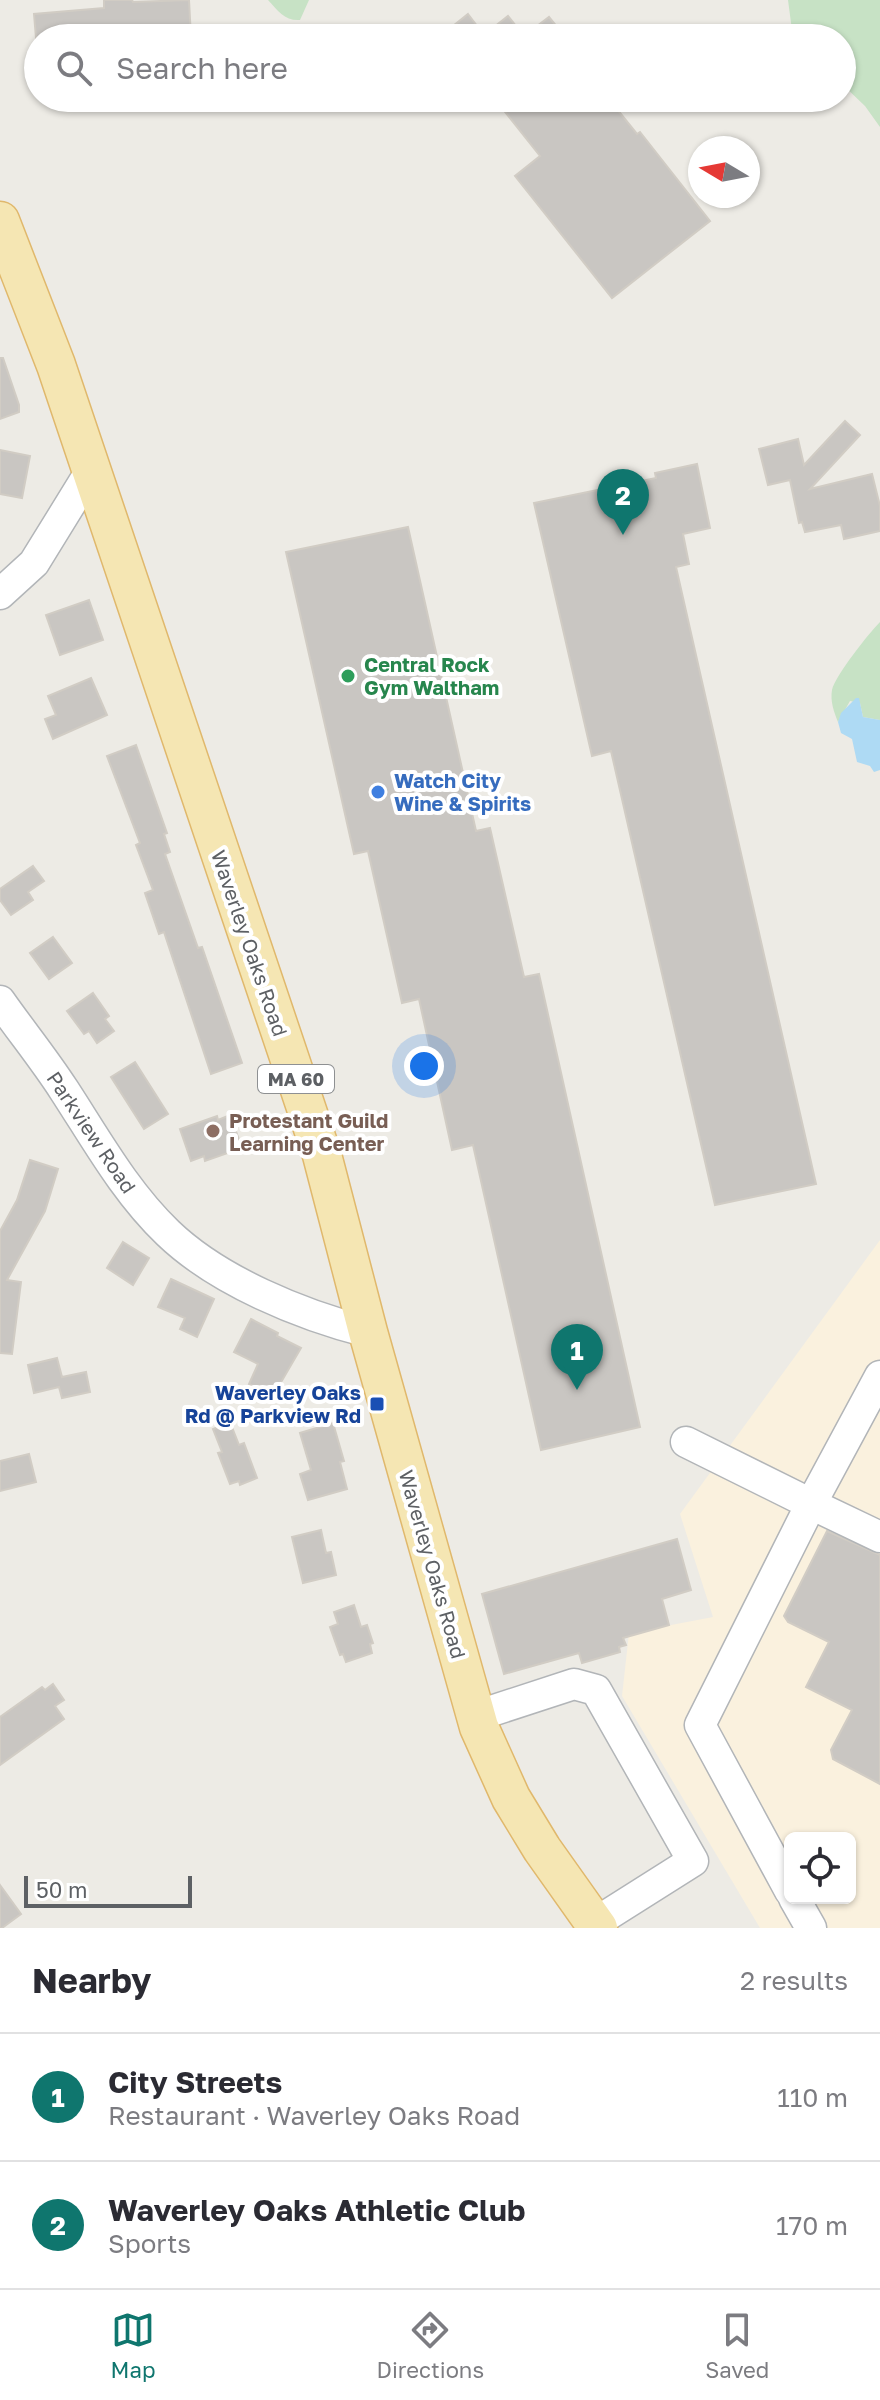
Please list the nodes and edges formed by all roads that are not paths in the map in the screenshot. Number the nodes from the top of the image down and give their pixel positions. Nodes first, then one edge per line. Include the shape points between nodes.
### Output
1 (0, 221) edge
2 (92, 469) junction
3 (0, 594) edge
4 (0, 1001) edge
5 (368, 1332) junction
6 (880, 1376) edge
7 (686, 1442) dead end
8 (811, 1504) junction
9 (880, 1537) edge
10 (476, 1716) junction
11 (784, 1880) edge
12 (797, 1904) edge
13 (588, 1920) edge
14 (811, 1928) edge

1 - 2 main road, Waverley Oaks Road / MA 60
2 - 3 street via 34,563
2 - 5 main road, Waverley Oaks Road / MA 60 via 322,1155
4 - 5 street, Parkview Road via 127,1187 169,1234 243,1285 325,1321
5 - 10 main road, Waverley Oaks Road / MA 60
6 - 8 street
7 - 8 street
8 - 9 street
8 - 11 street via 700,1725
10 - 13 main road, Waverley Oaks Road / MA 60 via 511,1798
10 - 13 street via 574,1684 596,1690 693,1861
12 - 14 street

